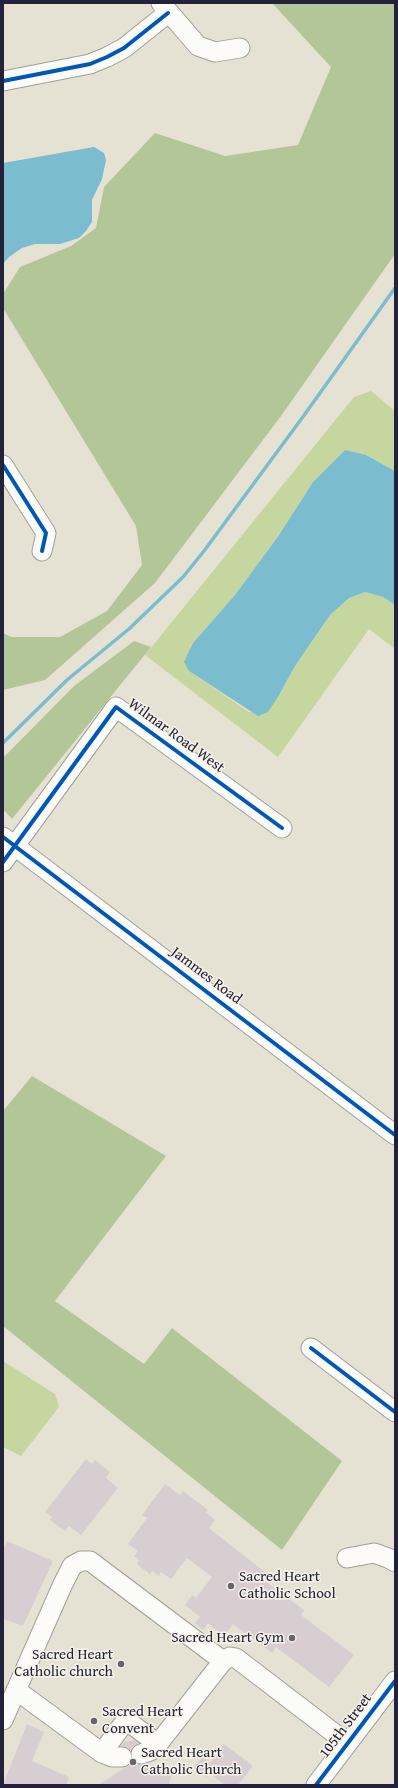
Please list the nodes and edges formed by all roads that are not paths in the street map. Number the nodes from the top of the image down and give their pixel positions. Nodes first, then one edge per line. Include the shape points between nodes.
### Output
1 (165, 8) edge
2 (240, 48) dead end
3 (3, 81) edge
4 (3, 465) edge
5 (9, 490) edge
6 (42, 551) dead end
7 (282, 828) dead end
8 (9, 841) edge
9 (3, 862) edge
10 (395, 1135) edge
11 (311, 1348) dead end
12 (395, 1412) edge
13 (347, 1558) dead end
14 (395, 1562) edge
15 (223, 1661) junction
16 (395, 1681) edge
17 (16, 1690) junction
18 (3, 1720) edge
19 (158, 1744) junction
20 (347, 1744) junction
21 (102, 1753) junction
22 (141, 1754) dead end
23 (122, 1757) dead end
24 (316, 1785) edge

1 - 2 street via 198,46 215,52
1 - 3 street via 124,48 107,57 90,64
4 - 5 street
5 - 6 street via 46,533
7 - 8 street, Wilmar Road West via 116,707 72,768
8 - 9 street
8 - 10 street, Jammes Road
11 - 12 street
13 - 14 street via 374,1553
15 - 17 street via 90,1560 81,1561 72,1566
15 - 19 street
15 - 20 street via 230,1657 236,1658
16 - 20 street, 105th Street
17 - 18 street
17 - 21 street
19 - 21 street via 126,1720
19 - 22 street
20 - 24 street, 105th Street
21 - 23 street via 112,1758

